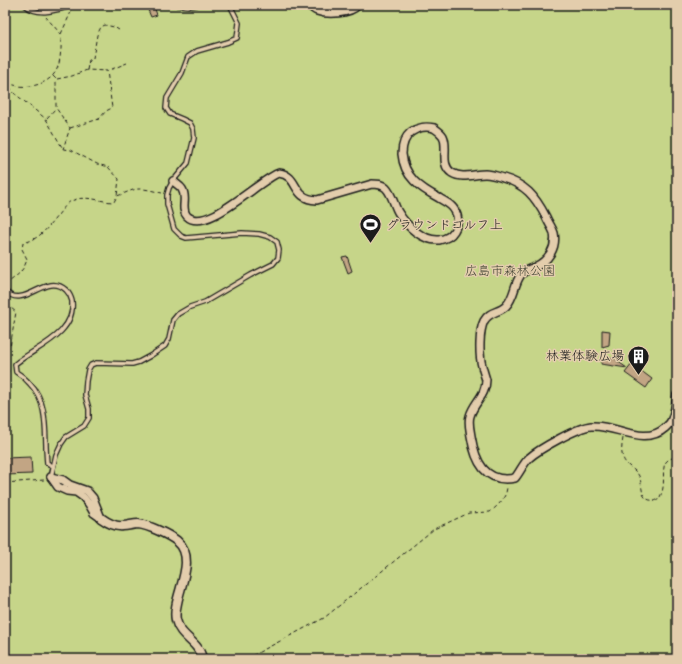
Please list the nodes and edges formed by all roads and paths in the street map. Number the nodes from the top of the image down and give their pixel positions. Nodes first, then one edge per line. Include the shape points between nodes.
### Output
1 (25, 5) edge
2 (74, 5) edge
3 (179, 5) edge
4 (196, 5) edge
5 (230, 5) edge
6 (309, 5) edge
7 (358, 5) edge
8 (41, 12) junction
9 (118, 30) dead end
10 (60, 36) junction
11 (127, 63) dead end
12 (87, 70) junction
13 (107, 71) junction
14 (52, 76) junction
15 (56, 79) junction
16 (5, 81) edge
17 (56, 108) junction
18 (46, 119) junction
19 (70, 128) junction
20 (63, 149) junction
21 (173, 181) junction
22 (167, 195) junction
23 (117, 196) junction
24 (5, 285) edge
25 (5, 291) edge
26 (5, 297) edge
27 (5, 348) edge
28 (677, 395) edge
29 (625, 432) junction
30 (677, 456) edge
31 (53, 466) junction
32 (51, 477) junction
33 (506, 480) junction
34 (5, 483) edge
35 (101, 518) joint
36 (202, 659) edge
37 (246, 659) edge

1 - 8 lane via 30,10
2 - 8 lane
2 - 10 path
3 - 4 lane
5 - 21 lane via 239,23 237,38 197,51 188,57 167,98 166,108 170,114 190,123 194,138 188,163
6 - 7 street via 324,13 334,13 348,11
8 - 10 path
9 - 12 path via 105,25 100,27
10 - 14 path via 60,60
11 - 13 path
12 - 13 path
12 - 15 path
13 - 19 path via 112,108 99,119
14 - 15 path
14 - 16 path via 32,87 12,85
15 - 17 path
16 - 18 path via 14,93
17 - 18 path
17 - 19 path
18 - 20 path
19 - 20 path
20 - 23 path via 71,150 108,167 119,179
21 - 22 lane
21 - 33 street via 185,195 183,207 186,215 200,220 234,204 279,173 290,177 301,195 312,200 378,184 389,192 401,217 411,228 424,237 443,239 453,233 457,225 456,211 413,181 403,156 404,142 409,134 420,127 429,127 434,128 443,137 444,159 451,172 465,176 486,174 500,177 516,182 530,193 554,232 553,248 542,263 521,274 506,306 485,320 481,344 481,365 486,380 484,392 469,416 473,448 480,465 491,474
22 - 23 path via 146,189 133,190
22 - 31 lane via 174,229 181,236 194,238 242,233 259,234 277,242 278,258 273,264 178,314 173,320 165,346 150,356 132,364 96,362 90,365 86,380 88,418 84,426 66,437
23 - 24 path via 114,202 79,199 67,204 39,236 23,243 22,249 27,259 25,267
25 - 31 lane via 13,297 24,297 45,286 56,284 70,293 72,301 69,320 62,330 15,364 16,372 32,385 40,398 46,424 47,463
26 - 27 path via 16,312 10,347
28 - 29 street via 673,417 663,430 655,435 646,436
29 - 30 path via 622,457 639,476 642,492 649,500 658,500 660,497 663,490 664,465
29 - 33 street via 596,426 580,429 534,454 525,462 515,478
31 - 32 lane
32 - 34 path
32 - 35 street via 58,487 76,492 83,497 94,513
33 - 37 path via 506,495 490,512 469,512 434,529 324,618
35 - 36 street via 114,525 140,524 169,536 182,546 186,555 186,566 176,619 179,629 201,651

